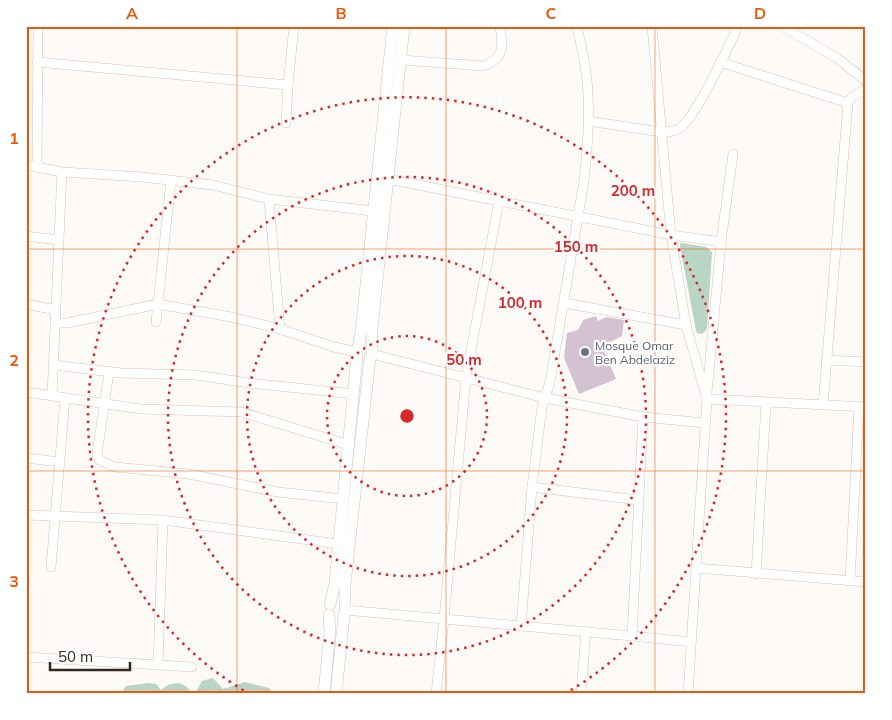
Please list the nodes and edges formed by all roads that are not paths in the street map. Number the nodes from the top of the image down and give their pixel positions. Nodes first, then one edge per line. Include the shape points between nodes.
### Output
1 (38, 26) edge
2 (294, 26) edge
3 (393, 26) edge
4 (404, 26) edge
5 (500, 26) edge
6 (577, 26) edge
7 (652, 26) edge
8 (782, 26) edge
9 (736, 27) edge
10 (401, 60) junction
11 (37, 62) junction
12 (720, 62) junction
13 (866, 81) edge
14 (288, 85) junction
15 (866, 89) edge
16 (848, 103) junction
17 (588, 121) junction
18 (286, 123) dead end
19 (661, 132) junction
20 (733, 154) dead end
21 (26, 165) edge
22 (37, 166) junction
23 (62, 172) junction
24 (388, 179) junction
25 (171, 180) junction
26 (269, 199) junction
27 (499, 201) junction
28 (373, 211) junction
29 (578, 216) junction
30 (671, 235) junction
31 (26, 236) edge
32 (59, 240) junction
33 (721, 242) junction
34 (564, 303) junction
35 (26, 304) edge
36 (158, 304) junction
37 (56, 310) junction
38 (156, 322) dead end
39 (55, 323) junction
40 (686, 325) junction
41 (280, 329) junction
42 (357, 352) junction
43 (372, 354) junction
44 (826, 360) junction
45 (866, 362) edge
46 (53, 365) junction
47 (109, 372) junction
48 (466, 377) junction
49 (26, 392) edge
50 (354, 394) junction
51 (52, 396) junction
52 (65, 398) junction
53 (545, 398) junction
54 (707, 398) junction
55 (766, 403) junction
56 (104, 404) junction
57 (823, 405) junction
58 (862, 407) edge
59 (643, 417) junction
60 (705, 423) junction
61 (349, 445) junction
62 (26, 458) edge
63 (60, 462) junction
64 (532, 487) junction
65 (343, 499) junction
66 (638, 500) junction
67 (26, 515) edge
68 (56, 517) junction
69 (163, 520) junction
70 (338, 544) junction
71 (51, 567) dead end
72 (696, 568) junction
73 (756, 574) junction
74 (850, 580) junction
75 (866, 582) edge
76 (330, 609) junction
77 (345, 611) junction
78 (444, 619) junction
79 (521, 626) junction
80 (586, 631) junction
81 (632, 636) junction
82 (691, 642) junction
83 (26, 658) edge
84 (158, 665) junction
85 (192, 667) dead end
86 (324, 694) edge
87 (336, 694) edge
88 (436, 694) edge
89 (581, 694) edge
90 (688, 694) edge

1 - 11 street
2 - 14 street
3 - 28 main road
4 - 10 main road
5 - 10 street via 501,53 489,64
6 - 17 street via 586,73
7 - 19 street
8 - 13 street via 837,58
9 - 12 street
10 - 24 main road
11 - 14 street
11 - 22 street
12 - 16 street
12 - 19 street via 687,121 672,132
14 - 18 street
15 - 16 street
16 - 44 street
17 - 19 street
17 - 29 street
19 - 30 street
20 - 33 street
21 - 22 street
22 - 23 street
23 - 25 street
23 - 32 street
24 - 27 street
24 - 43 main road
25 - 26 street via 213,185
25 - 36 street
26 - 28 street
26 - 41 street
27 - 29 street
27 - 48 street
28 - 42 main road
29 - 30 street
29 - 34 street
30 - 33 street
30 - 40 street
31 - 32 street
32 - 37 street
33 - 54 street
34 - 40 street
34 - 53 street
35 - 37 street
36 - 38 street
36 - 39 street
36 - 41 street
37 - 39 street
39 - 46 street
40 - 54 street
41 - 42 street
42 - 43 main road via 362,345 367,345
42 - 50 main road
43 - 48 street
43 - 77 main road via 345,584
44 - 45 street
44 - 57 street
46 - 47 street
46 - 51 street
47 - 50 street via 196,375
47 - 56 street
48 - 53 street
48 - 78 street
49 - 51 street
50 - 61 main road
51 - 52 street
52 - 56 street
52 - 63 street
53 - 59 street
53 - 64 street
54 - 55 street
54 - 60 street
55 - 57 street
55 - 73 street
56 - 61 street via 141,410 242,412
56 - 65 street via 97,454 105,464 189,474 278,492
57 - 58 street
58 - 74 street
59 - 60 street
59 - 66 street
60 - 72 street
61 - 65 main road
62 - 63 street
63 - 68 street
64 - 66 street
64 - 79 street
65 - 70 main road
66 - 81 street
67 - 68 street
68 - 69 street
68 - 71 street
69 - 70 street
69 - 84 street
70 - 76 main road
72 - 73 street
72 - 82 street
73 - 74 street
74 - 75 street
76 - 77 main road via 336,619
76 - 86 main road
77 - 78 street
77 - 87 main road
78 - 79 street
78 - 88 street
79 - 80 street
80 - 81 street
80 - 89 street
81 - 82 street
82 - 90 street
83 - 84 street
84 - 85 street

